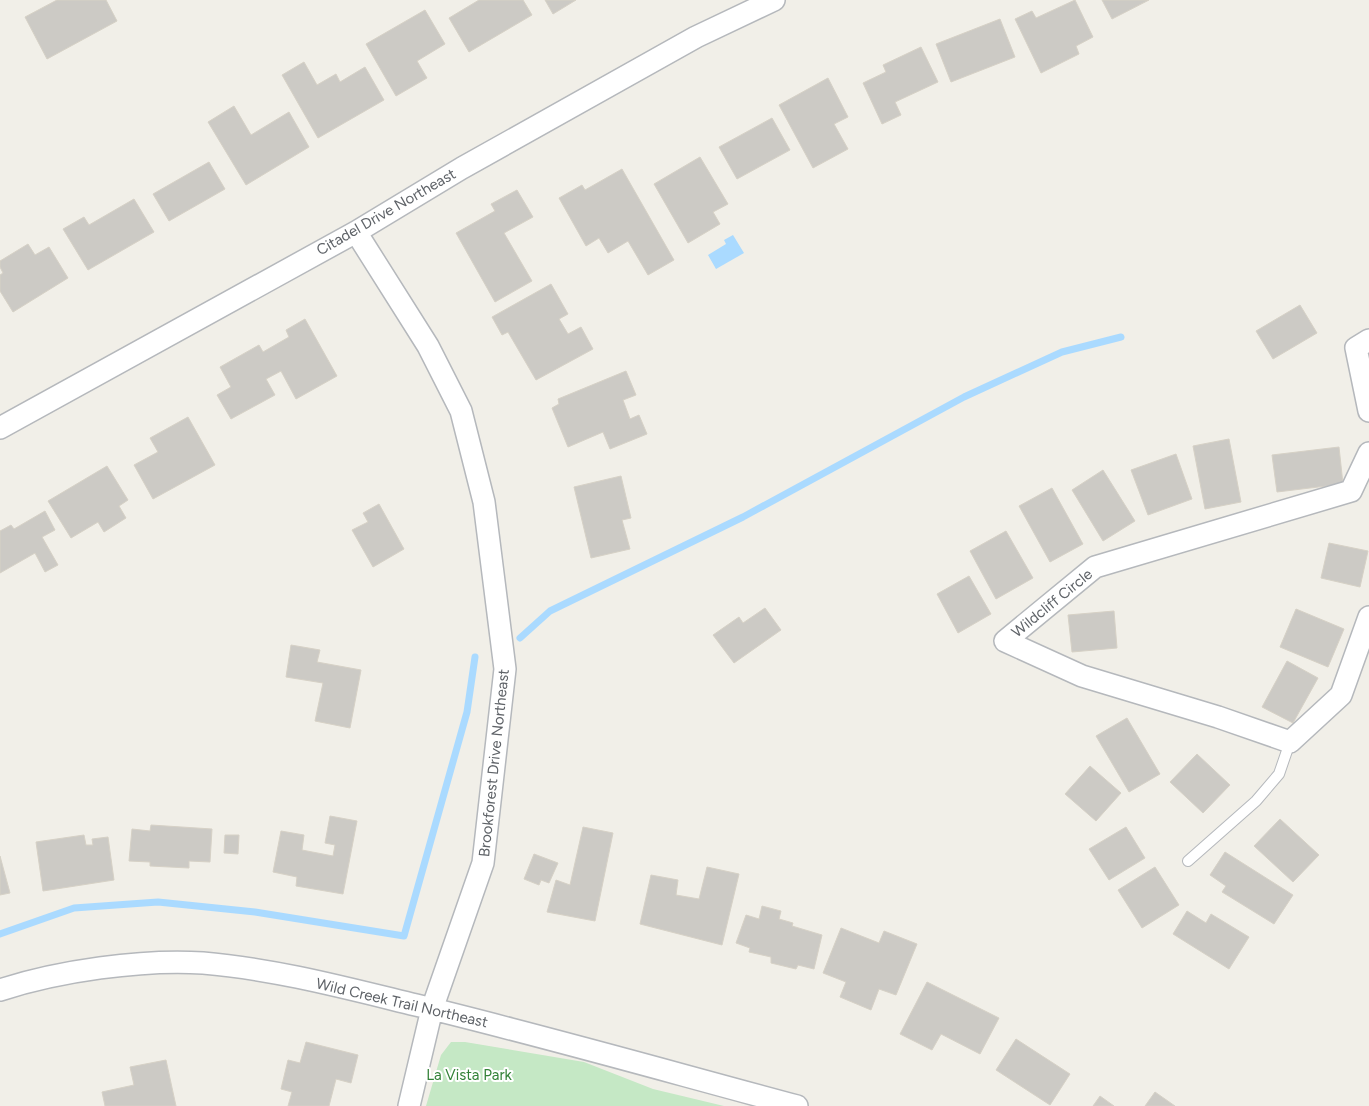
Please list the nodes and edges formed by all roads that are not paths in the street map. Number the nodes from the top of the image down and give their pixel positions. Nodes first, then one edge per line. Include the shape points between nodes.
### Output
1 (774, 0) edge
2 (356, 232) junction
3 (1369, 340) edge
4 (1369, 411) edge
5 (0, 428) edge
6 (1369, 452) edge
7 (1362, 485) edge
8 (1369, 617) edge
9 (1290, 742) junction
10 (1188, 861) dead end
11 (0, 990) edge
12 (432, 1009) junction
13 (409, 1106) edge
14 (797, 1106) edge

1 - 2 street, Citadel Drive Northeast via 696,37 462,168
2 - 5 street, Citadel Drive Northeast
2 - 12 street, Brookforest Drive Northeast via 428,346 461,411 484,502 504,654 483,863
3 - 4 street via 1356,348
6 - 7 street
7 - 9 street, Wildcliff Circle via 1351,491 1095,567 1005,641 1082,676
8 - 9 street via 1341,695
9 - 10 lane via 1279,774 1256,801
11 - 12 street, Wild Creek Trail Northeast via 118,967 202,963 340,987
12 - 13 street, Brookforest Drive Northeast
12 - 14 street, Wild Creek Trail Northeast

